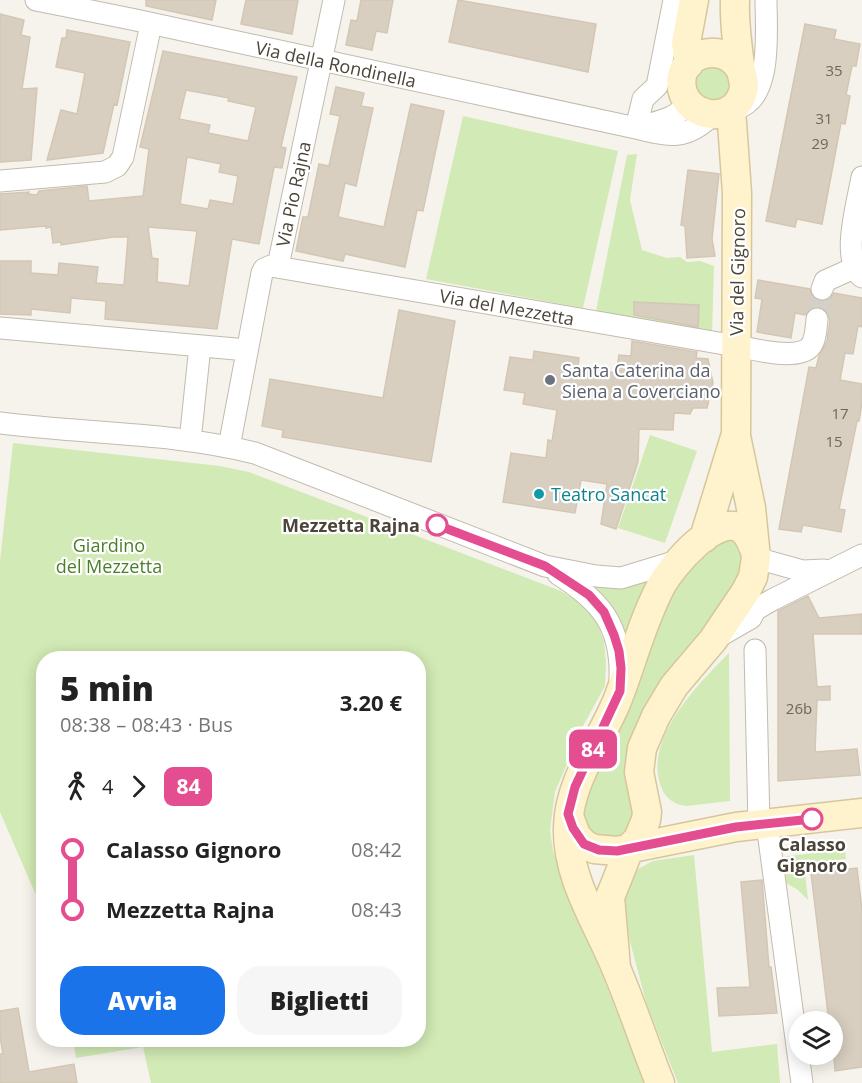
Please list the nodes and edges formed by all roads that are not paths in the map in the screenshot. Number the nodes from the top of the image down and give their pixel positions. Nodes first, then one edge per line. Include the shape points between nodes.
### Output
1 (36, 0) edge
2 (334, 0) edge
3 (674, 0) edge
4 (694, 0) edge
5 (735, 0) edge
6 (766, 0) edge
7 (139, 14) edge
8 (321, 61) junction
9 (689, 64) junction
10 (740, 69) junction
11 (710, 109) junction
12 (636, 128) junction
13 (862, 177) edge
14 (0, 181) edge
15 (278, 266) junction
16 (858, 273) edge
17 (822, 289) dead end
18 (817, 319) tunnel mouth
19 (0, 328) edge
20 (200, 346) junction
21 (736, 346) junction
22 (247, 350) junction
23 (0, 423) edge
24 (736, 436) junction
25 (190, 441) junction
26 (229, 447) junction
27 (704, 538) junction
28 (862, 555) edge
29 (756, 556) junction
30 (677, 561) junction
31 (545, 566) junction
32 (836, 567) junction
33 (712, 640) junction
34 (755, 650) dead end
35 (620, 691) junction
36 (644, 795) junction
37 (862, 813) edge
38 (568, 814) junction
39 (754, 825) junction
40 (630, 847) junction
41 (616, 968) junction
42 (660, 1083) edge
43 (802, 1083) edge

1 - 7 street, Via della Rondinella
2 - 8 street, Via Pio Rajna
3 - 12 street via 657,86 643,99
4 - 9 main road, Via del Gignoro via 686,42
5 - 10 main road
6 - 11 street via 767,44 759,88 741,108
7 - 8 street, Via della Rondinella
7 - 14 street via 123,156 117,166 105,172
8 - 12 street, Via della Rondinella
8 - 15 street, Via Pio Rajna
9 - 10 main road via 700,55 715,52 729,56
9 - 11 main road, Via del Gignoro via 682,82 684,96
10 - 11 main road via 744,81 738,102
11 - 12 street, Via della Rondinella via 682,111 667,120
11 - 21 main road, Via del Gignoro via 737,193
13 - 16 street via 851,247
15 - 21 street, Via del Mezzetta
15 - 22 street, Via Pio Rajna via 268,267 262,273
16 - 17 street via 825,281
18 - 21 street, Via del Mezzetta via 814,340 802,352
19 - 20 street
20 - 22 street
20 - 25 street
21 - 24 main road, Via del Gignoro
22 - 26 street, Via Pio Rajna
23 - 25 street
24 - 27 main road, Via del Gignoro
24 - 29 main road, Via del Gignoro
25 - 26 street
26 - 31 street via 255,453
27 - 29 main road, Via del Gignoro via 721,527 741,528 750,537
27 - 30 main road, Via del Gignoro
28 - 32 street
29 - 32 street via 803,571
29 - 33 main road, Via del Gignoro via 750,583
30 - 31 street via 621,578
30 - 35 main road, Via del Gignoro via 660,587
31 - 35 street via 589,595 604,612 619,651
32 - 33 street via 755,610 751,618
33 - 36 main road, Via del Gignoro via 674,686 645,739 639,766
34 - 39 street
35 - 38 main road, Via del Gignoro via 575,787
36 - 39 main road via 659,811 676,820
36 - 40 main road, Via del Gignoro via 644,829
37 - 39 main road
38 - 40 main road via 576,834 588,847 617,851
38 - 41 main road, Via del Gignoro via 568,841 578,879
39 - 40 main road
39 - 43 street
40 - 41 main road, Via del Gignoro via 610,897
41 - 42 main road, Via del Gignoro

